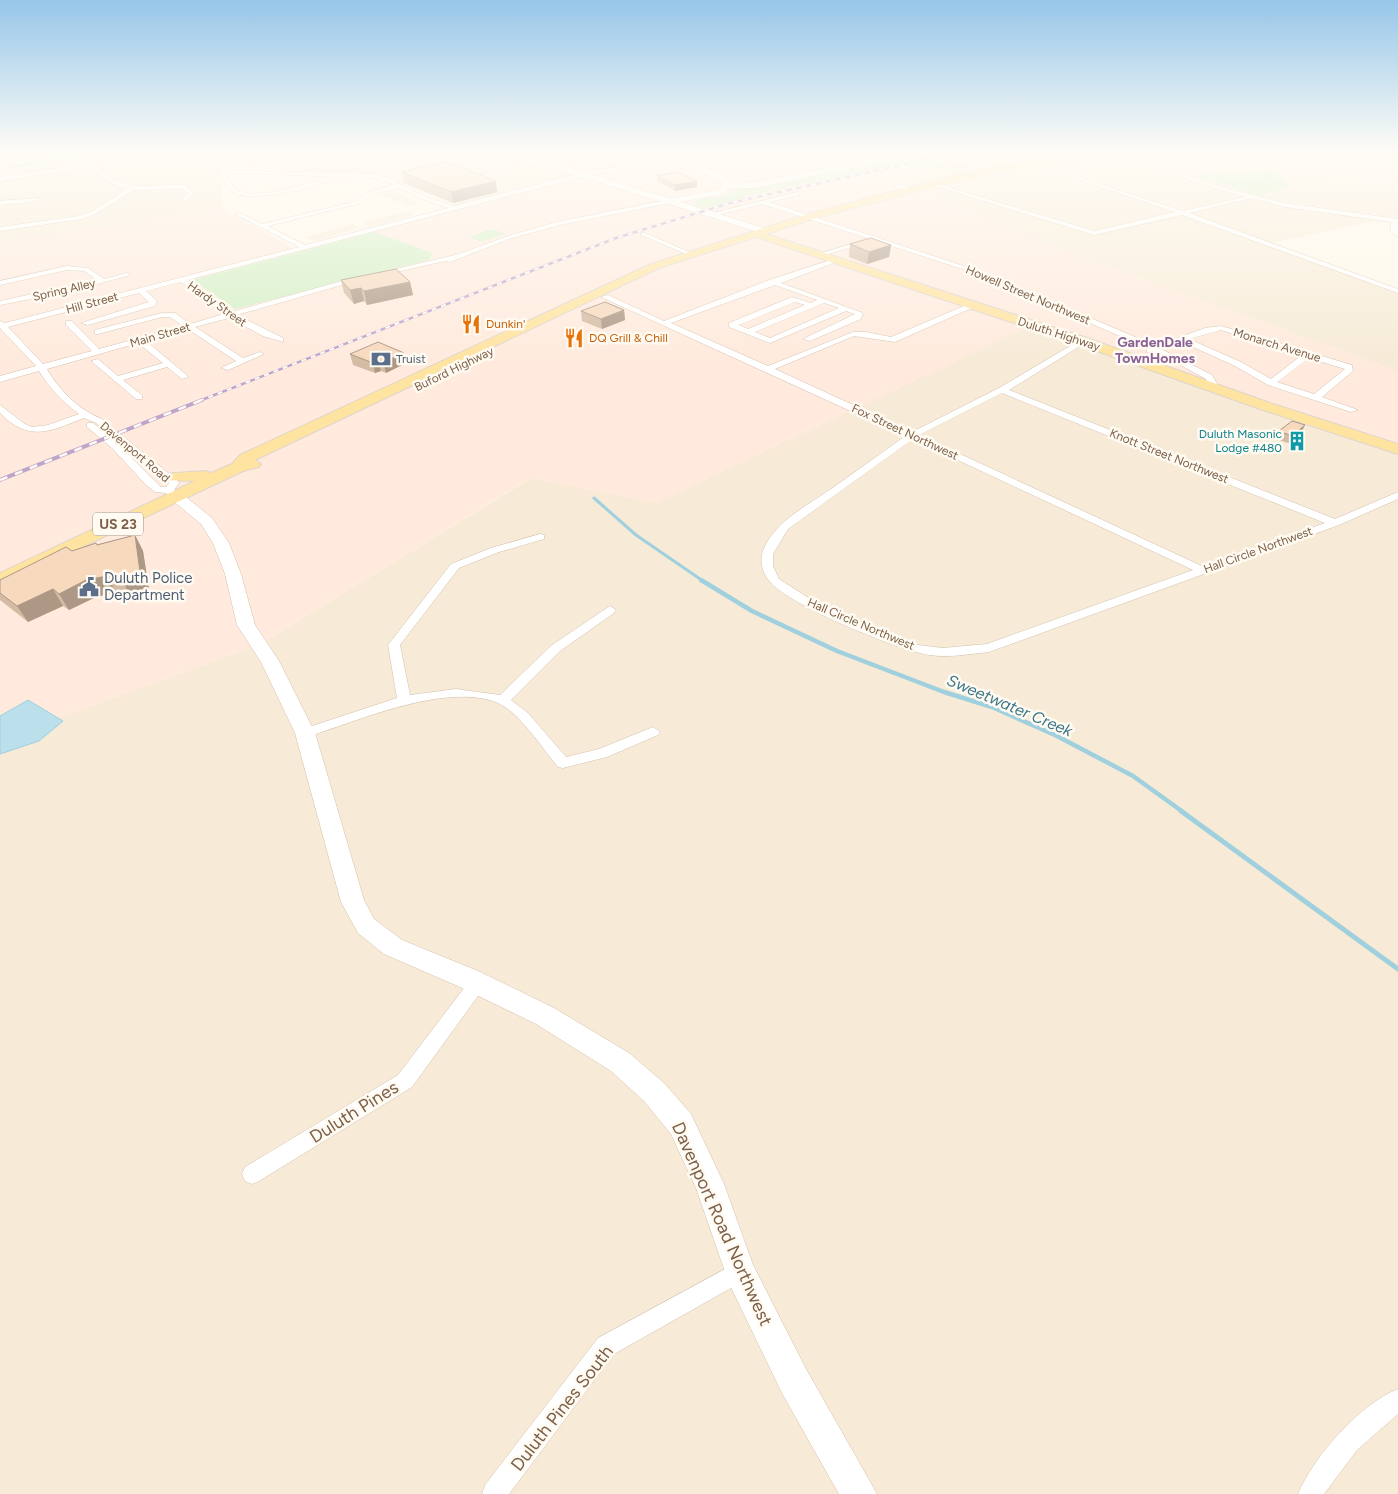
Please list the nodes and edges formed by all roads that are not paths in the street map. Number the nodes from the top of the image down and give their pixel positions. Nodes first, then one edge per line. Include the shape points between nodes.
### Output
1 (53, 222) edge
2 (253, 222) edge
3 (279, 222) edge
4 (401, 222) edge
5 (566, 222) edge
6 (725, 222) edge
7 (733, 222) edge
8 (793, 222) edge
9 (829, 222) edge
10 (1057, 222) edge
11 (1143, 222) edge
12 (1205, 222) edge
13 (1396, 222) edge
14 (262, 226) junction
15 (0, 229) edge
16 (760, 232) junction
17 (643, 234) dead end
18 (1398, 235) edge
19 (876, 238) junction
20 (304, 247) junction
21 (473, 250) joint
22 (693, 255) junction
23 (457, 256) junction
24 (832, 257) junction
25 (665, 264) junction
26 (127, 275) dead end
27 (182, 279) junction
28 (358, 279) junction
29 (102, 281) junction
30 (0, 282) edge
31 (772, 282) junction
32 (370, 283) junction
33 (140, 290) junction
34 (320, 290) junction
35 (1398, 291) edge
36 (601, 294) junction
37 (824, 300) junction
38 (0, 303) edge
39 (811, 305) junction
40 (971, 305) junction
41 (846, 308) junction
42 (229, 315) junction
43 (69, 323) dead end
44 (85, 323) dead end
45 (665, 323) junction
46 (1, 324) edge
47 (187, 328) junction
48 (797, 329) junction
49 (98, 332) dead end
50 (748, 332) junction
51 (280, 340) dead end
52 (1184, 340) junction
53 (140, 341) junction
54 (493, 341) junction
55 (1082, 341) junction
56 (1162, 350) junction
57 (260, 354) dead end
58 (1310, 354) junction
59 (97, 357) junction
60 (242, 361) junction
61 (466, 363) junction
62 (168, 364) junction
63 (42, 368) junction
64 (225, 368) dead end
65 (768, 369) junction
66 (185, 377) dead end
67 (0, 379) edge
68 (117, 379) junction
69 (1271, 383) junction
70 (1214, 387) junction
71 (393, 388) junction
72 (1002, 390) junction
73 (139, 397) dead end
74 (1316, 397) junction
75 (378, 405) junction
76 (0, 408) edge
77 (1354, 410) dead end
78 (88, 416) junction
79 (913, 435) junction
80 (1398, 449) edge
81 (238, 467) junction
82 (171, 488) junction
83 (1398, 495) edge
84 (1335, 523) junction
85 (540, 537) dead end
86 (1202, 570) junction
87 (0, 580) edge
88 (610, 610) dead end
89 (404, 700) junction
90 (503, 700) junction
91 (653, 732) dead end
92 (305, 734) junction
93 (477, 984) junction
94 (252, 1174) dead end
95 (740, 1272) junction
96 (1398, 1400) edge
97 (494, 1494) edge
98 (859, 1494) edge
99 (1310, 1494) edge

1 - 15 street
2 - 14 street
3 - 14 street
4 - 20 street, Hill Street
5 - 21 street
6 - 16 street
7 - 16 street
8 - 16 main road, Buford Highway / US 23
9 - 19 street, Howell Street Northwest
10 - 11 street via 1094,233
12 - 35 street
13 - 18 street via 1394,232
14 - 20 street
16 - 22 main road, Buford Highway / US 23
16 - 24 main road, Duluth Highway
17 - 22 street
19 - 24 street
19 - 56 street, Howell Street Northwest via 980,273
20 - 27 street, Hill Street
21 - 23 street
22 - 25 main road, Buford Highway / US 23
23 - 28 street, Main Street
23 - 32 street, Main Street via 409,276
24 - 31 street
24 - 40 main road, Duluth Highway
25 - 36 main road, Buford Highway / US 23
25 - 36 main road, Buford Highway / US 23 via 666,268
26 - 29 street, Spring Alley
27 - 33 street, Hill Street
27 - 42 street, Hardy Street
28 - 32 street
28 - 34 street, Main Street
29 - 30 street via 86,269 67,268
29 - 38 street, Spring Alley
31 - 37 street
31 - 45 street
32 - 34 street, Main Street
33 - 44 street via 152,304
33 - 46 street, Hill Street
34 - 42 street, Main Street
36 - 45 street, Fox Street Northwest
36 - 54 main road, Buford Highway / US 23
36 - 61 main road, Buford Highway / US 23
37 - 39 street
37 - 41 street
39 - 50 street
39 - 50 street via 795,299 732,325
40 - 55 main road, Duluth Highway
40 - 65 street via 892,340 853,334
41 - 48 street
41 - 48 street via 860,315 811,337
42 - 47 street, Main Street
42 - 51 street, Hardy Street via 260,333
43 - 59 street
45 - 65 street, Fox Street Northwest
46 - 63 street, Davenport Road
47 - 49 street via 168,315
47 - 53 street, Main Street
47 - 60 street
48 - 50 street via 770,341
52 - 56 street, Monarch Avenue
52 - 58 street, Monarch Avenue via 1208,329 1221,328
52 - 69 street
53 - 59 street, Main Street
53 - 62 street
54 - 61 main road via 490,346 464,358
54 - 71 main road, Buford Highway / US 23
55 - 70 main road, Duluth Highway
55 - 72 street, Hall Circle Northwest
56 - 70 street via 1209,377
57 - 60 street
58 - 69 street
58 - 74 street, Monarch Avenue via 1350,369
59 - 63 street, Main Street
59 - 68 street
60 - 64 street
61 - 75 main road, Buford Highway / US 23
62 - 66 street
62 - 68 street
63 - 67 street, Main Street
63 - 78 street, Davenport Road via 50,384
65 - 79 street, Fox Street Northwest
68 - 73 street
69 - 74 street
70 - 80 main road, Duluth Highway
71 - 75 main road via 395,392
71 - 81 main road, Buford Highway / US 23 via 246,458
72 - 79 street, Hall Circle Northwest
72 - 84 street, Knott Street Northwest
74 - 77 street
75 - 81 main road, Buford Highway / US 23 via 255,464
76 - 78 street via 26,430 32,431
78 - 82 street, Davenport Road via 100,421
78 - 82 street, Davenport Road via 89,423 150,483 159,490
79 - 86 street, Fox Street Northwest
79 - 86 street, Hall Circle Northwest via 784,527 771,543 766,563 775,580 793,594 910,647 928,651 963,651 989,648
81 - 82 main road, Buford Highway / US 23 via 221,475
82 - 87 main road, Buford Highway / US 23
82 - 92 street, Davenport Road Northwest via 207,521 221,543 246,625 270,661
83 - 84 street, Hall Circle Northwest
84 - 86 street, Hall Circle Northwest
85 - 89 street via 454,566 394,644
88 - 90 street via 556,648
89 - 90 street via 456,693
89 - 92 street
90 - 91 street via 533,726 563,763
92 - 93 street, Davenport Road Northwest via 353,902 366,926 394,947
93 - 94 street, Duluth Pines via 404,1081
93 - 95 street, Davenport Road Northwest via 553,1021 620,1062 654,1092 681,1124 708,1184
95 - 97 street, Duluth Pines South via 606,1346
95 - 98 street, Davenport Road Northwest via 794,1381
96 - 99 street via 1379,1412 1354,1436 1330,1462

